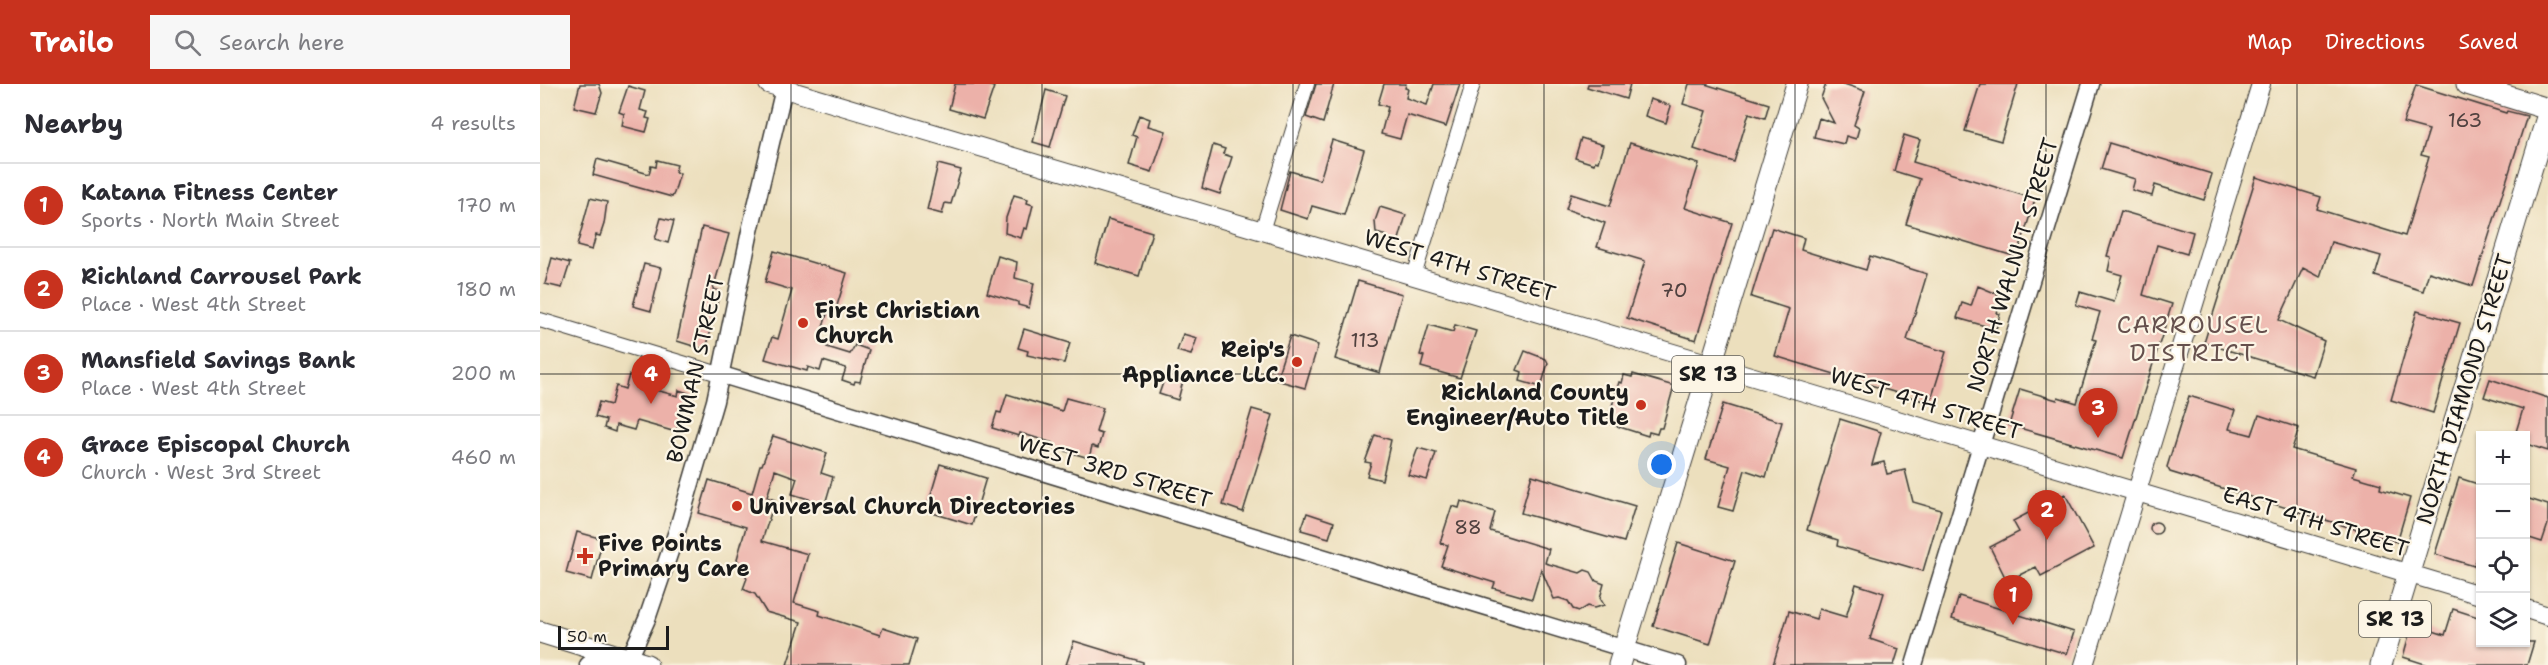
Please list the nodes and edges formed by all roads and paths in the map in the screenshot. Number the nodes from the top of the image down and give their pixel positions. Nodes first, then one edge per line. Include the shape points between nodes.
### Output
1 (1307, 84) edge
2 (1473, 84) edge
3 (1797, 84) edge
4 (2091, 84) edge
5 (2261, 84) edge
6 (2467, 84) edge
7 (779, 86) edge
8 (2548, 109) edge
9 (2548, 114) edge
10 (1262, 231) junction
11 (1414, 276) junction
12 (540, 320) edge
13 (1711, 364) junction
14 (719, 374) junction
15 (1981, 445) junction
16 (2137, 492) junction
17 (2409, 574) junction
18 (2476, 594) edge
19 (2530, 610) edge
20 (2548, 616) edge
21 (540, 632) edge
22 (1621, 657) edge
23 (633, 663) edge
24 (588, 665) edge
25 (1678, 665) edge
26 (1914, 665) edge
27 (2084, 665) edge
28 (2381, 665) edge

1 - 10 street
2 - 11 street
3 - 13 main road, SR 13
4 - 15 street, NORTH WALNUT STREET
5 - 16 main road
6 - 8 main road
7 - 10 main road, WEST 4TH STREET
7 - 14 street, BOWMAN STREET
9 - 17 main road, NORTH DIAMOND STREET / SR 13
10 - 11 main road, WEST 4TH STREET
11 - 13 main road, WEST 4TH STREET
12 - 14 street, WEST 3RD STREET
13 - 15 main road, WEST 4TH STREET
13 - 22 main road, SR 13
14 - 22 street, WEST 3RD STREET
14 - 23 street, BOWMAN STREET via 715,401 677,531
15 - 16 main road, WEST 4TH STREET
15 - 26 street, NORTH WALNUT STREET
16 - 17 main road, EAST 4TH STREET
16 - 27 main road
17 - 18 main road, EAST 4TH STREET
17 - 28 main road, NORTH DIAMOND STREET / SR 13
19 - 20 main road
21 - 23 main road
22 - 25 street, WEST 3RD STREET
23 - 24 street

